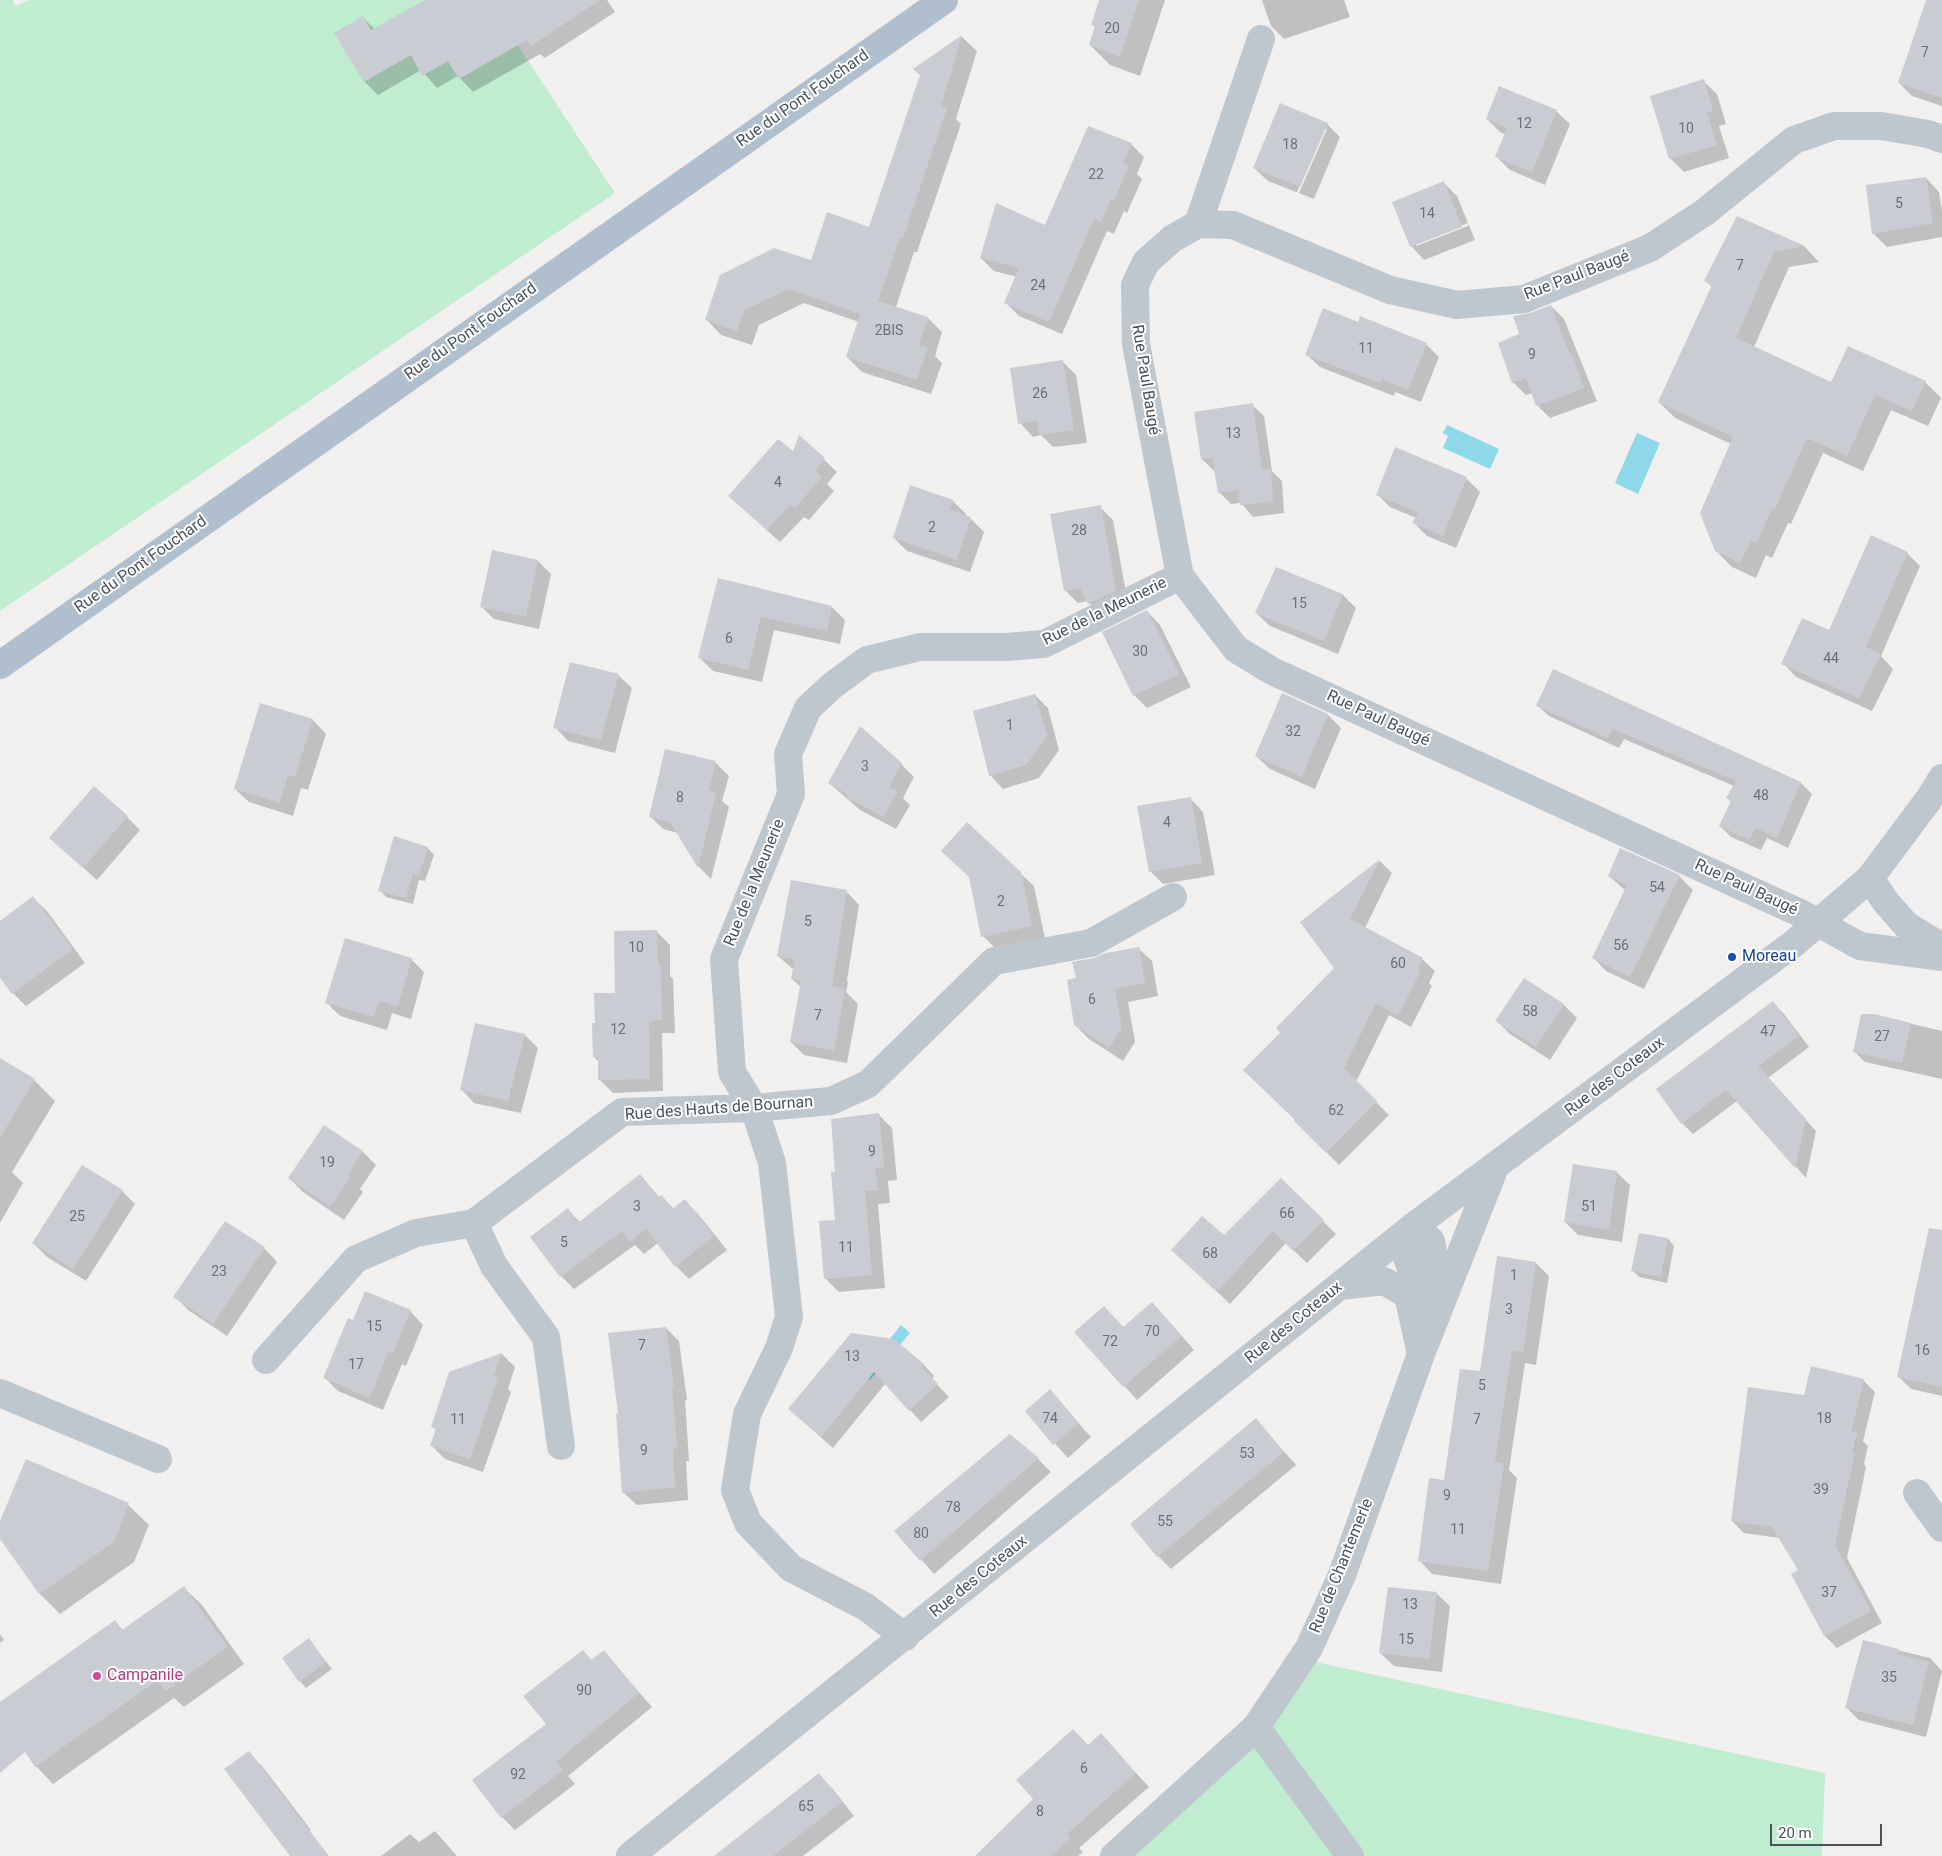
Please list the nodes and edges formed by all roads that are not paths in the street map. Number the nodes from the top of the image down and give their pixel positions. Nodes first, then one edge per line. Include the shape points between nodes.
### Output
1 (944, 0) edge
2 (1261, 39) dead end
3 (1942, 139) edge
4 (1198, 224) junction
5 (1180, 576) junction
6 (0, 664) edge
7 (1942, 778) edge
8 (1870, 878) junction
9 (1174, 897) dead end
10 (1819, 922) junction
11 (1942, 947) edge
12 (1942, 957) edge
13 (754, 1108) junction
14 (1495, 1167) junction
15 (474, 1224) junction
16 (1407, 1232) junction
17 (1341, 1286) junction
18 (1441, 1302) junction
19 (1421, 1354) junction
20 (266, 1360) dead end
21 (0, 1393) edge
22 (561, 1446) dead end
23 (158, 1458) dead end
24 (1917, 1493) dead end
25 (1942, 1528) edge
26 (905, 1636) junction
27 (1256, 1727) junction
28 (630, 1856) edge
29 (1114, 1856) edge
30 (1350, 1856) edge

1 - 6 main road, Rue du Pont Fouchard
2 - 4 street
3 - 4 street, Rue Paul Baugé via 1882,126 1834,126 1794,140 1705,212 1650,248 1524,299 1457,306 1390,290 1233,225
4 - 5 street, Rue Paul Baugé via 1172,239 1146,262 1135,285 1136,344
5 - 10 street, Rue Paul Baugé via 1236,649 1272,671
5 - 13 street, Rue de la Meunerie via 1044,644 920,647 867,660 808,708 788,754 790,794 724,959 732,1072
7 - 8 street, Rue des Coteaux
8 - 10 street, Rue des Coteaux
8 - 11 street via 1906,925
9 - 13 street, Rue des Hauts de Bournan via 1091,943 994,961 868,1084 831,1101
10 - 12 street, Rue Paul Baugé via 1860,946
10 - 14 street, Rue des Coteaux
13 - 15 street, Rue des Hauts de Bournan via 622,1112
13 - 26 street, Rue de la Meunerie via 772,1163 789,1317 747,1414 735,1490 748,1523 791,1568 866,1607
14 - 16 street, Rue des Coteaux
14 - 18 street, Rue de Chantemerle
15 - 20 street, Rue des Hauts de Bournan via 416,1233 356,1259
15 - 22 street via 494,1266 546,1337
16 - 17 street, Rue des Coteaux
16 - 18 street via 1431,1241
16 - 19 street, Rue de Chantemerle via 1420,1295
17 - 19 street via 1384,1281 1408,1295
17 - 26 street, Rue des Coteaux
18 - 19 street, Rue de Chantemerle
19 - 27 street, Rue de Chantemerle via 1342,1575 1309,1648
21 - 23 street
24 - 25 street
26 - 28 street, Rue des Coteaux
27 - 29 street, Rue de Chantemerle
27 - 30 street

